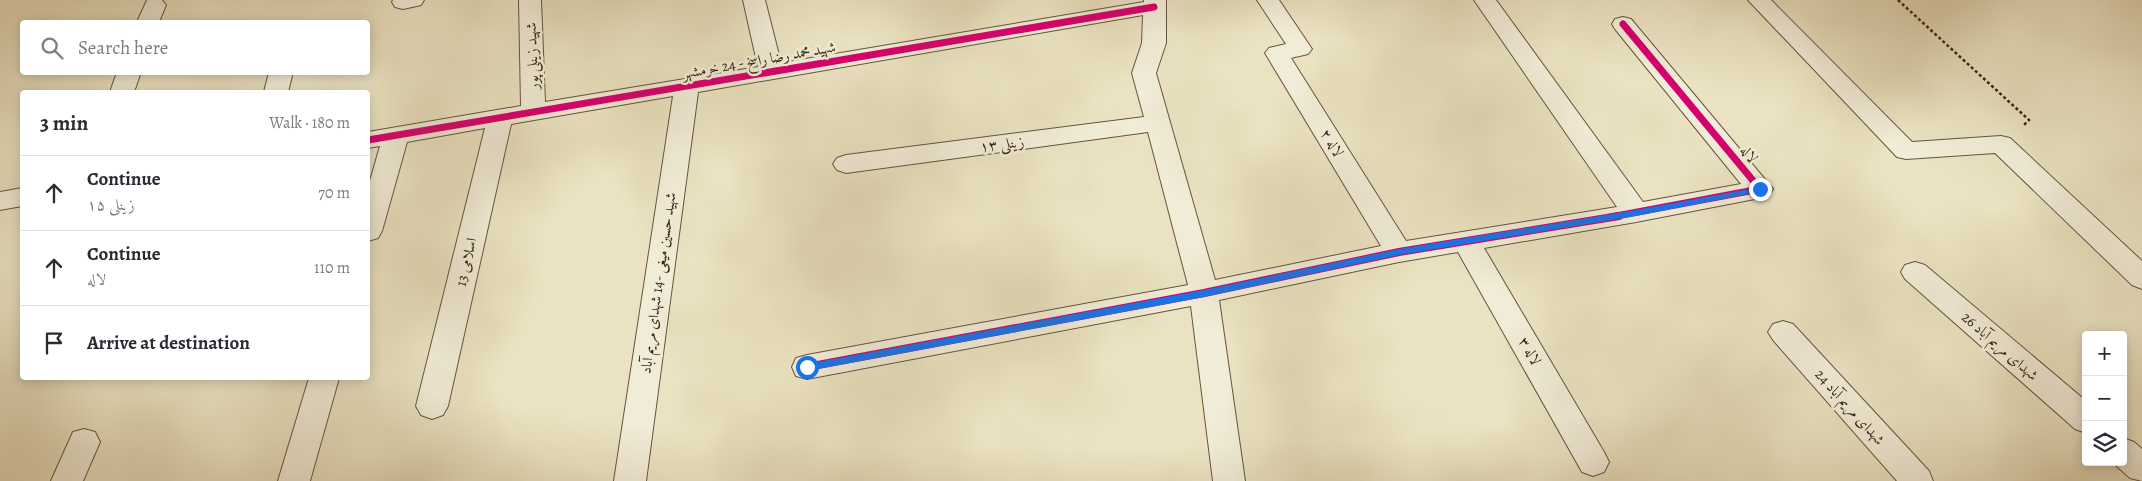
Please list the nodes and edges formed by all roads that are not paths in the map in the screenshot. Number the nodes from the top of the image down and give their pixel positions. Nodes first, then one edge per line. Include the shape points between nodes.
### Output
1 (530, 0) edge
2 (754, 0) edge
3 (1268, 0) edge
4 (1485, 0) edge
5 (1759, 0) edge
6 (1154, 4) edge
7 (1623, 24) dead end
8 (771, 72) junction
9 (128, 75) edge
10 (281, 75) edge
11 (687, 86) junction
12 (123, 90) edge
13 (277, 90) edge
14 (533, 112) junction
15 (500, 117) junction
16 (1158, 123) junction
17 (396, 135) junction
18 (370, 140) edge
19 (846, 164) dead end
20 (1636, 213) junction
21 (370, 224) edge
22 (1466, 241) junction
23 (1399, 252) junction
24 (1915, 272) dead end
25 (2142, 278) edge
26 (1204, 293) junction
27 (1783, 332) dead end
28 (807, 367) dead end
29 (323, 380) edge
30 (432, 406) dead end
31 (2082, 417) edge
32 (84, 442) dead end
33 (2127, 455) edge
34 (1593, 462) dead end
35 (2142, 468) edge
36 (67, 481) edge
37 (294, 481) edge
38 (630, 481) edge
39 (1229, 481) edge
40 (1917, 481) edge

1 - 14 street, شهید زینلی پور
2 - 8 street
3 - 23 street, لاله ۲ via 1300,50 1277,54
4 - 20 street
5 - 25 street via 1906,150 2001,144
6 - 8 street, شهید محمد رضا راسخ - 24 خرمشهر
6 - 16 street via 1154,43 1144,73
7 - 20 street, لاله via 1760,189
8 - 11 street, شهید محمد رضا راسخ - 24 خرمشهر
9 - 12 street
10 - 13 street
11 - 14 street, شهید محمد رضا راسخ - 24 خرمشهر
11 - 38 street, شهید حسین میغی -14 شهدای مریم آباد
14 - 15 street, شهید محمد رضا راسخ - 24 خرمشهر
15 - 17 street, شهید محمد رضا راسخ - 24 خرمشهر
15 - 30 street, اسلامی 13
16 - 19 street, زینلی ۱۳
16 - 26 street
17 - 18 street, شهید محمد رضا راسخ - 24 خرمشهر
17 - 21 street
20 - 22 street, لاله
22 - 23 street, لاله
22 - 34 street, لاله ۳
23 - 26 street, لاله
24 - 31 street, 26 شهدای مریم آباد
26 - 28 street, لاله
26 - 39 street
27 - 40 street, 24 شهدای مریم آباد
29 - 37 street
32 - 36 street
33 - 35 street

